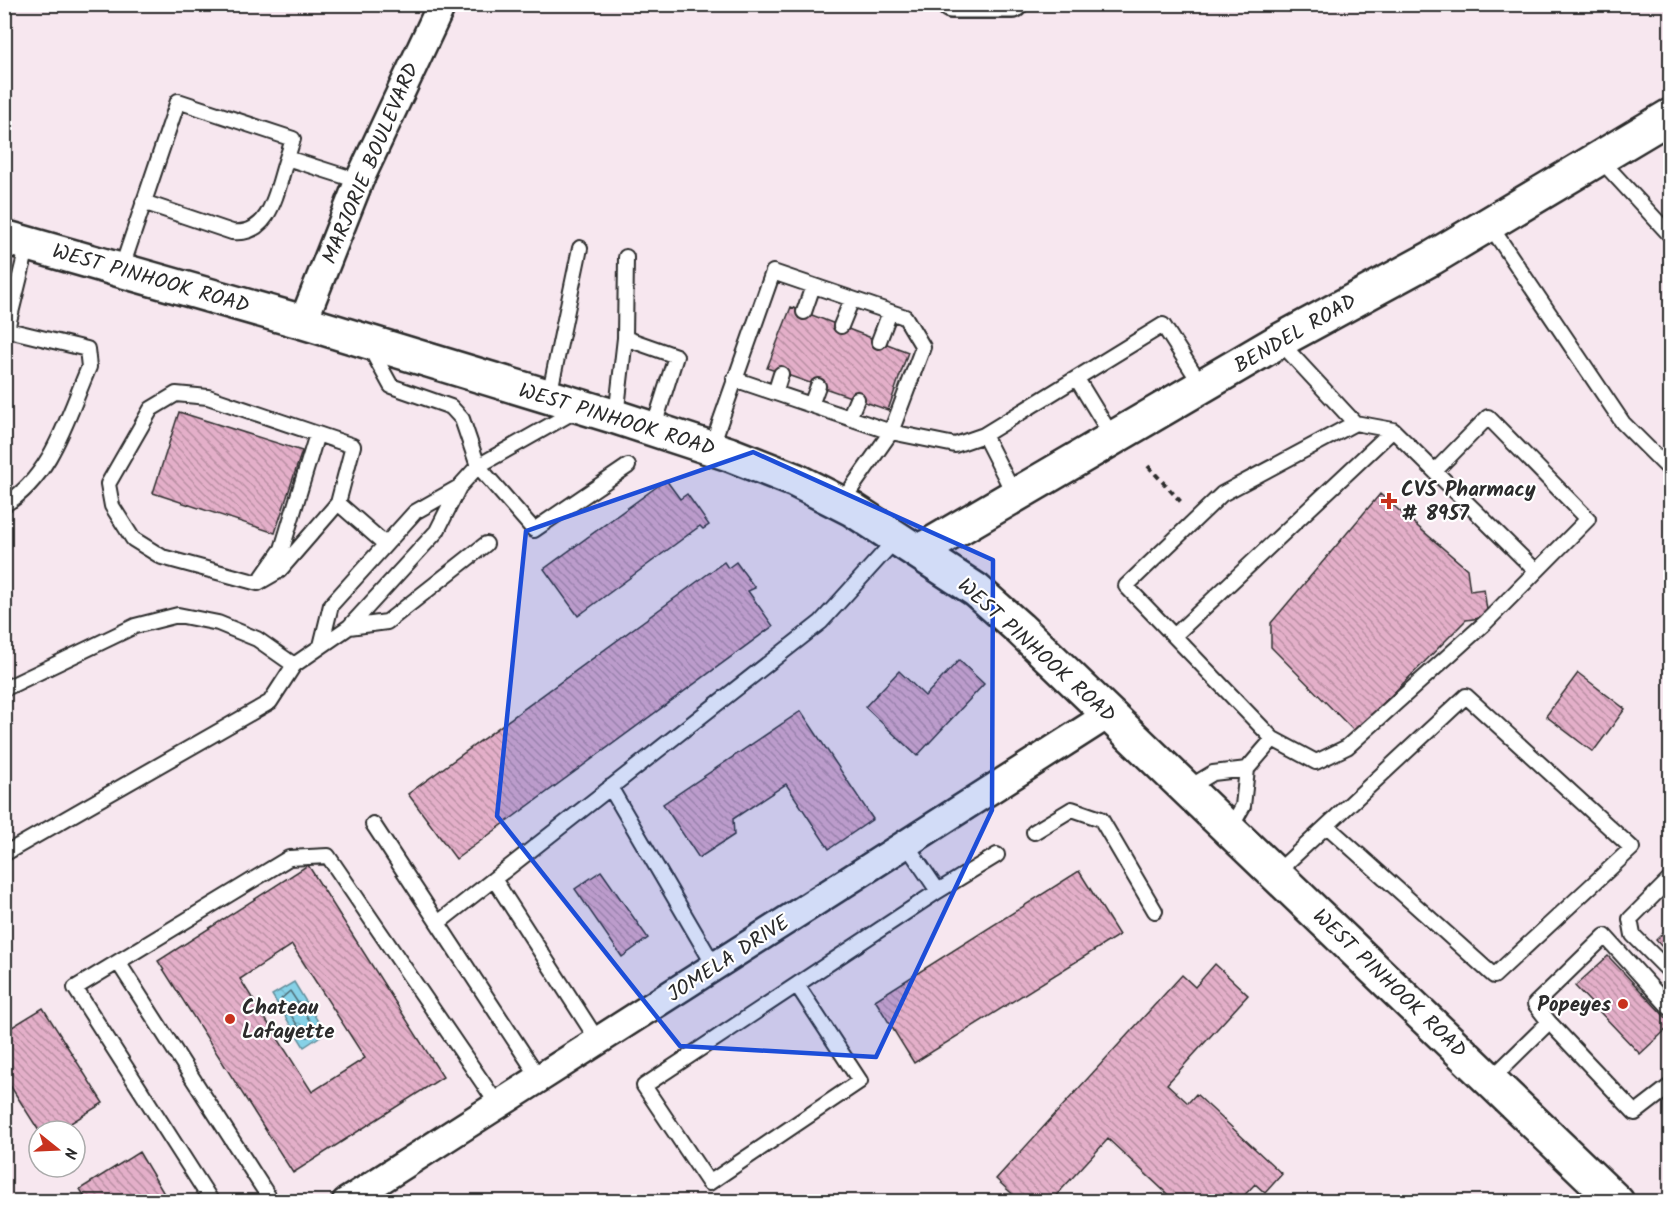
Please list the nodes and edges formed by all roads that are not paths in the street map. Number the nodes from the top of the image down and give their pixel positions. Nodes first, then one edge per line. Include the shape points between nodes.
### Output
1 (441, 4) edge
2 (951, 4) edge
3 (1013, 4) edge
4 (1671, 116) edge
5 (287, 158) junction
6 (1599, 158) junction
7 (359, 181) junction
8 (143, 202) junction
9 (1489, 224) junction
10 (1671, 235) edge
11 (16, 240) edge
12 (579, 248) dead end
13 (626, 257) dead end
14 (121, 270) junction
15 (813, 286) junction
16 (852, 299) junction
17 (804, 312) dead end
18 (890, 312) junction
19 (303, 322) junction
20 (841, 326) dead end
21 (6, 329) edge
22 (625, 338) junction
23 (879, 340) dead end
24 (1280, 341) junction
25 (368, 344) junction
26 (782, 374) dead end
27 (734, 379) junction
28 (1077, 379) junction
29 (818, 386) dead end
30 (1203, 387) junction
31 (775, 393) junction
32 (549, 396) junction
33 (857, 399) dead end
34 (811, 405) junction
35 (582, 407) junction
36 (616, 417) junction
37 (849, 418) junction
38 (1355, 423) junction
39 (653, 429) junction
40 (1393, 430) junction
41 (891, 432) junction
42 (317, 434) junction
43 (984, 435) junction
44 (1113, 438) junction
45 (711, 448) junction
46 (478, 466) junction
47 (628, 466) dead end
48 (1671, 470) edge
49 (1435, 471) junction
50 (459, 487) junction
51 (1015, 496) junction
52 (338, 503) junction
53 (841, 503) junction
54 (4, 506) edge
55 (385, 544) junction
56 (486, 544) dead end
57 (909, 544) junction
58 (1536, 572) junction
59 (258, 583) junction
60 (349, 627) junction
61 (1174, 636) junction
62 (321, 646) junction
63 (294, 665) junction
64 (4, 689) edge
65 (1109, 714) junction
66 (1273, 739) junction
67 (1246, 769) junction
68 (610, 787) junction
69 (1188, 788) junction
70 (373, 824) dead end
71 (1327, 826) junction
72 (1230, 829) junction
73 (1034, 832) dead end
74 (906, 844) junction
75 (4, 854) edge
76 (997, 855) dead end
77 (1276, 873) junction
78 (494, 879) junction
79 (1671, 879) edge
80 (938, 891) junction
81 (1155, 911) dead end
82 (438, 923) junction
83 (118, 962) junction
84 (715, 967) junction
85 (1671, 972) edge
86 (797, 985) junction
87 (1671, 1008) edge
88 (1549, 1022) junction
89 (598, 1041) junction
90 (540, 1079) junction
91 (1491, 1079) junction
92 (1671, 1086) edge
93 (498, 1105) junction
94 (212, 1202) edge
95 (272, 1202) edge
96 (346, 1202) edge
97 (1617, 1202) edge

1 - 7 street, MARJORIE BOULEVARD
2 - 3 street
4 - 6 main road, BENDEL ROAD
5 - 7 lane
5 - 8 lane via 267,217 254,231 232,232
5 - 8 lane via 293,139 178,101
6 - 9 main road, BENDEL ROAD
6 - 10 lane
7 - 19 street, MARJORIE BOULEVARD
8 - 14 lane
9 - 24 main road, BENDEL ROAD
9 - 48 lane via 1623,423
11 - 14 main road, WEST PINHOOK ROAD
11 - 21 lane
12 - 32 lane
13 - 22 lane
14 - 19 main road, WEST PINHOOK ROAD
15 - 16 lane
15 - 17 lane
15 - 27 lane via 773,272
16 - 18 lane
16 - 20 lane
18 - 23 lane
18 - 41 lane via 905,317 923,347
19 - 25 main road, WEST PINHOOK ROAD
21 - 54 lane via 87,349 89,367 46,463 19,496
22 - 36 lane
22 - 39 lane via 676,356
24 - 30 main road, BENDEL ROAD
24 - 38 lane
25 - 32 main road, WEST PINHOOK ROAD
25 - 46 lane via 391,386 451,407 462,419
26 - 31 lane
27 - 31 lane
27 - 45 lane
28 - 30 lane via 1163,325
28 - 43 lane
28 - 44 lane
29 - 34 lane
30 - 44 main road, BENDEL ROAD
31 - 34 lane
32 - 35 main road, WEST PINHOOK ROAD
33 - 37 lane
34 - 37 lane
35 - 36 main road, WEST PINHOOK ROAD
35 - 46 lane
36 - 39 main road, WEST PINHOOK ROAD
37 - 41 lane
38 - 40 lane
38 - 61 lane via 1222,494 1126,585
39 - 45 main road, WEST PINHOOK ROAD
40 - 49 lane
40 - 61 lane
41 - 43 lane via 955,445
41 - 53 lane
42 - 52 lane via 353,446
42 - 59 lane via 282,549
42 - 59 lane via 208,397 176,393 151,409 108,484 112,506 133,539 162,557
43 - 51 lane
44 - 51 main road, BENDEL ROAD
45 - 53 main road, WEST PINHOOK ROAD via 795,480
46 - 47 lane via 534,530
46 - 50 lane
49 - 58 lane
49 - 58 lane via 1488,417 1588,519
50 - 55 lane via 415,512
50 - 60 lane via 437,531
51 - 57 main road, BENDEL ROAD
52 - 55 lane
52 - 59 lane via 279,571
53 - 57 main road, WEST PINHOOK ROAD
55 - 62 lane via 331,605
56 - 60 lane via 387,622
57 - 65 main road, WEST PINHOOK ROAD via 976,590
57 - 68 lane via 821,622
58 - 66 lane via 1347,747 1316,762
60 - 62 lane
61 - 66 lane
62 - 63 lane
63 - 64 lane via 258,639 218,623 178,615 135,626
63 - 75 lane via 270,702
65 - 69 main road, WEST PINHOOK ROAD
65 - 74 street, JOMELA DRIVE
66 - 67 lane
67 - 69 lane via 1213,773
67 - 72 lane via 1243,806
68 - 78 lane
68 - 84 lane
69 - 72 main road, WEST PINHOOK ROAD
70 - 82 lane
71 - 71 lane via 1466,696 1632,848 1494,976
71 - 77 lane
72 - 77 main road, WEST PINHOOK ROAD
73 - 81 lane via 1072,809 1101,819
74 - 80 lane
74 - 84 street, JOMELA DRIVE
76 - 80 lane
77 - 91 main road, WEST PINHOOK ROAD
78 - 82 lane
78 - 89 lane
79 - 85 lane via 1630,919 1633,935
80 - 86 lane
82 - 90 lane
83 - 93 lane via 289,858 328,856
83 - 94 lane via 75,988
83 - 95 lane
84 - 89 street, JOMELA DRIVE
86 - 86 lane via 644,1086 710,1183 860,1081
87 - 88 lane via 1605,936 1535,1004
88 - 91 lane
88 - 92 lane via 1635,1113
89 - 90 street, JOMELA DRIVE
90 - 93 street, JOMELA DRIVE
91 - 97 main road, WEST PINHOOK ROAD
93 - 96 street, JOMELA DRIVE

